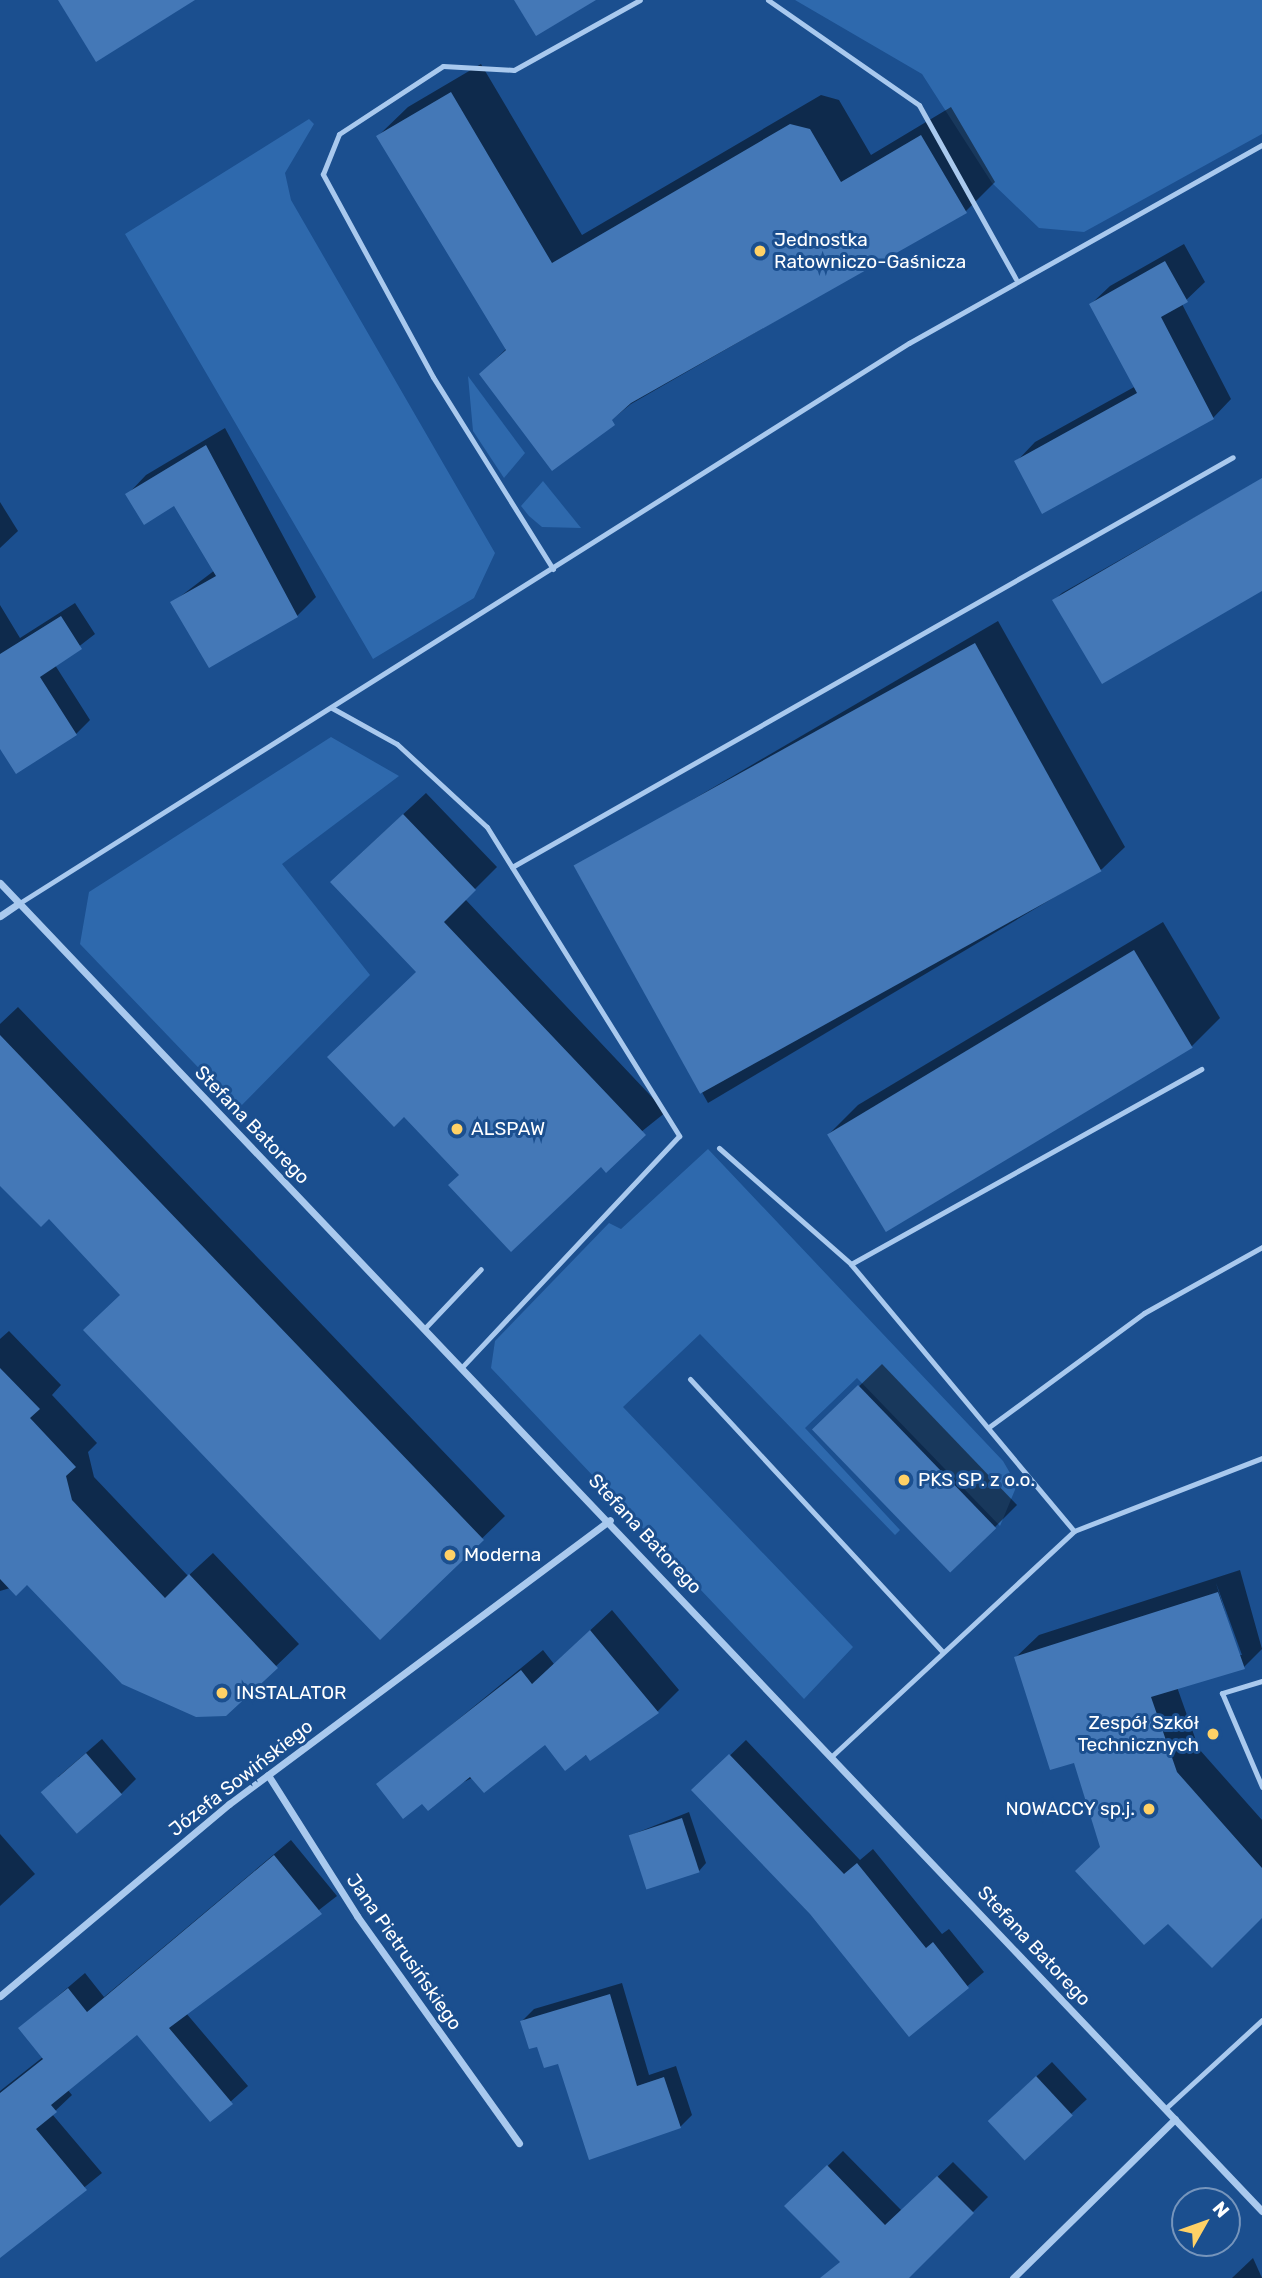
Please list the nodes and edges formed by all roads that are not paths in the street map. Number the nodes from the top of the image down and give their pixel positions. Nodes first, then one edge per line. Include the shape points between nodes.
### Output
1 (640, 0) edge
2 (768, 0) edge
3 (1262, 145) edge
4 (1016, 279) junction
5 (1233, 457) dead end
6 (553, 569) junction
7 (332, 708) junction
8 (512, 867) junction
9 (0, 883) edge
10 (18, 904) junction
11 (0, 916) edge
12 (1201, 1069) dead end
13 (719, 1148) dead end
14 (1262, 1247) edge
15 (851, 1264) junction
16 (481, 1269) dead end
17 (425, 1328) junction
18 (463, 1366) junction
19 (690, 1378) dead end
20 (989, 1427) junction
21 (1262, 1458) edge
22 (610, 1520) junction
23 (1074, 1531) junction
24 (942, 1651) junction
25 (1262, 1681) edge
26 (832, 1756) junction
27 (268, 1775) junction
28 (1262, 1787) edge
29 (0, 1996) edge
30 (1262, 2020) edge
31 (1166, 2108) junction
32 (1175, 2119) junction
33 (519, 2143) dead end
34 (1262, 2211) edge
35 (1013, 2278) edge

1 - 6 lane via 513,70 443,66 339,134 323,174 433,377
2 - 4 lane via 919,105
3 - 4 lane
4 - 6 lane
5 - 8 lane
6 - 7 lane
7 - 8 lane via 397,744 488,827
7 - 10 lane
8 - 18 lane via 679,1136
9 - 10 street, Stefana Batorego
10 - 11 street
10 - 17 street, Stefana Batorego
12 - 15 lane
13 - 15 lane
14 - 20 lane via 1144,1313
15 - 20 lane
16 - 17 lane
17 - 18 street, Stefana Batorego
18 - 22 street, Stefana Batorego
19 - 24 lane
20 - 23 lane
21 - 23 lane
22 - 26 street, Stefana Batorego
22 - 27 street, Józefa Sowińskiego
23 - 24 lane
24 - 26 lane
25 - 28 lane via 1222,1693
26 - 31 street, Stefana Batorego
27 - 29 street, Józefa Sowińskiego
27 - 33 street, Jana Pietrusińskiego via 357,1916
30 - 31 lane
31 - 32 street, Stefana Batorego
32 - 34 street, Stefana Batorego
32 - 35 street

